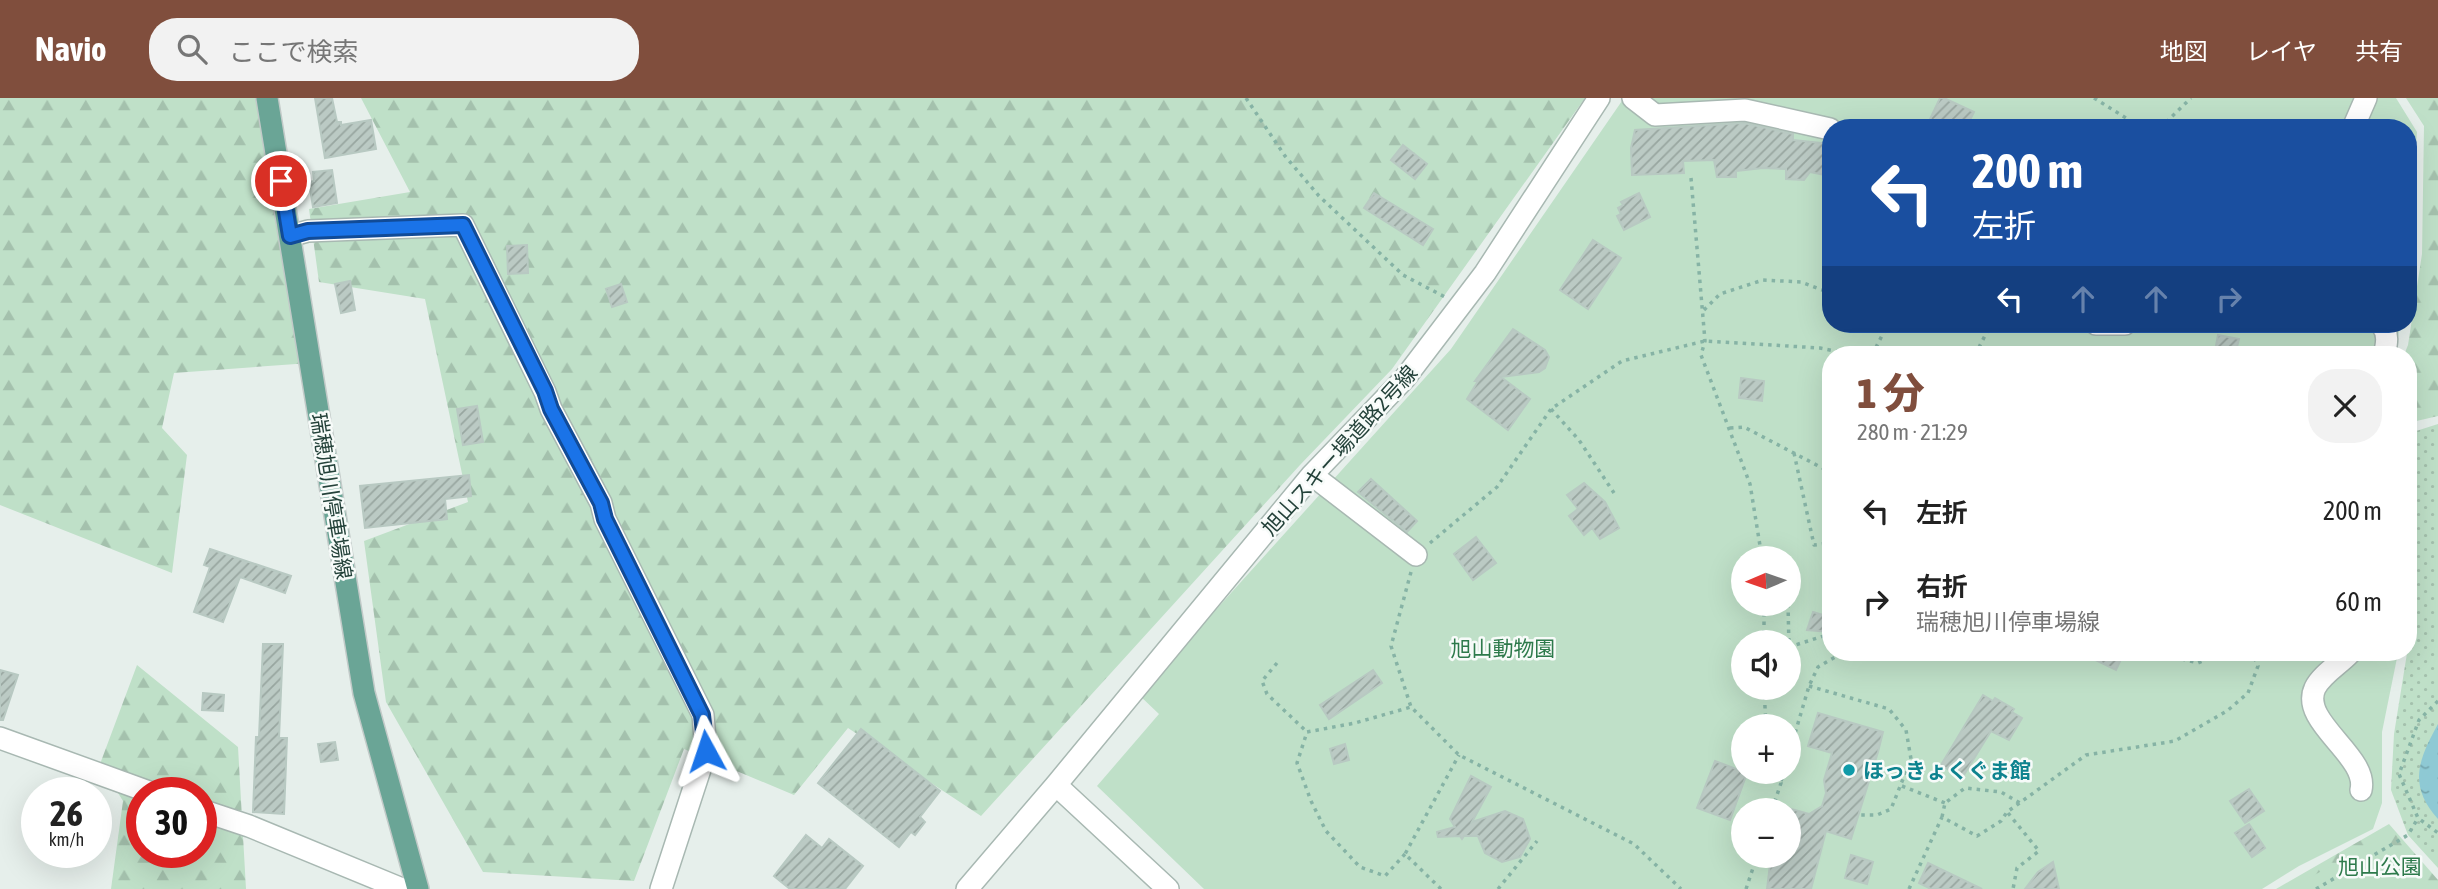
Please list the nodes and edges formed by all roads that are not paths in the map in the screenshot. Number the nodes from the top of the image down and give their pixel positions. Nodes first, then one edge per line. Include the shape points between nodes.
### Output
1 (267, 98) edge
2 (1599, 98) edge
3 (1633, 98) edge
4 (2360, 100) edge
5 (2355, 119) edge
6 (1822, 127) edge
7 (290, 236) junction
8 (1312, 475) junction
9 (1416, 555) road end
10 (2342, 661) edge
11 (0, 738) edge
12 (126, 784) edge
13 (1056, 785) junction
14 (2361, 790) dead end
15 (217, 815) edge
16 (402, 889) edge
17 (418, 889) edge
18 (661, 889) edge
19 (967, 889) edge
20 (1168, 889) edge

1 - 7 main road, 瑞穂旭川停車場線
2 - 8 street, 旭山スキー場道路2号線 via 1485,273 1413,368
3 - 6 street via 1655,115 1745,110
4 - 5 street
7 - 17 main road, 瑞穂旭川停車場線 via 364,693
7 - 18 street via 308,231 463,225 702,715 706,751
8 - 9 street
8 - 13 street, 旭山スキー場道路2号線
10 - 14 street via 2314,689 2314,702 2319,717 2361,774
11 - 12 street
13 - 19 street, 旭山スキー場道路2号線
13 - 20 street
15 - 16 street

